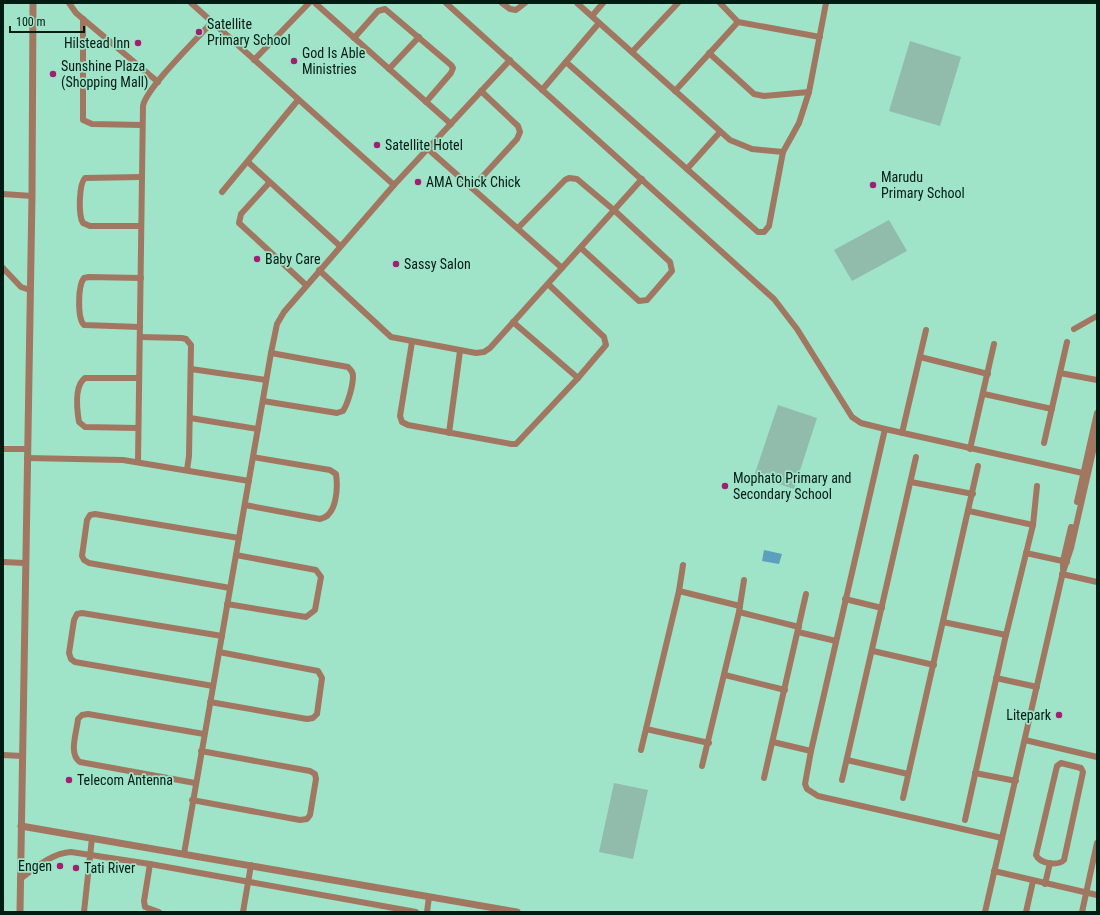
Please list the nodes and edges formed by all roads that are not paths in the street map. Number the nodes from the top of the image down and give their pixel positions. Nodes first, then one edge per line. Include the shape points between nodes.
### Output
1 (33, 3) edge
2 (69, 3) edge
3 (191, 3) edge
4 (309, 3) edge
5 (315, 3) edge
6 (446, 3) edge
7 (502, 3) edge
8 (525, 3) edge
9 (577, 3) edge
10 (603, 3) edge
11 (678, 3) edge
12 (720, 3) edge
13 (826, 3) edge
14 (592, 16) junction
15 (83, 20) junction
16 (212, 22) junction
17 (738, 22) junction
18 (599, 23) junction
19 (419, 37) junction
20 (820, 37) junction
21 (354, 38) junction
22 (632, 52) junction
23 (709, 53) junction
24 (254, 60) junction
25 (510, 60) junction
26 (566, 62) junction
27 (390, 69) junction
28 (158, 82) junction
29 (542, 90) junction
30 (481, 91) junction
31 (675, 91) junction
32 (809, 92) junction
33 (298, 100) junction
34 (426, 102) junction
35 (451, 124) junction
36 (142, 125) junction
37 (720, 132) junction
38 (428, 149) junction
39 (783, 152) junction
40 (248, 162) junction
41 (687, 169) junction
42 (141, 177) junction
43 (642, 179) junction
44 (269, 183) junction
45 (394, 185) junction
46 (472, 188) junction
47 (222, 192) dead end
48 (3, 194) edge
49 (32, 196) junction
50 (615, 211) junction
51 (141, 226) junction
52 (518, 228) junction
53 (340, 246) junction
54 (581, 248) junction
55 (3, 268) edge
56 (562, 268) junction
57 (319, 270) junction
58 (141, 278) junction
59 (548, 284) junction
60 (306, 285) junction
61 (30, 290) junction
62 (1097, 316) edge
63 (513, 322) junction
64 (140, 327) junction
65 (1074, 329) dead end
66 (926, 330) dead end
67 (140, 337) junction
68 (412, 342) junction
69 (1067, 342) dead end
70 (994, 344) dead end
71 (460, 351) junction
72 (271, 353) junction
73 (920, 357) junction
74 (191, 369) junction
75 (1060, 373) junction
76 (988, 374) junction
77 (139, 378) junction
78 (578, 378) junction
79 (266, 380) junction
80 (1097, 380) edge
81 (984, 394) junction
82 (262, 401) junction
83 (1052, 409) junction
84 (1097, 413) edge
85 (190, 418) junction
86 (138, 428) junction
87 (258, 429) junction
88 (885, 429) junction
89 (449, 433) junction
90 (902, 433) junction
91 (1097, 434) edge
92 (1044, 443) dead end
93 (3, 449) edge
94 (27, 449) junction
95 (970, 449) junction
96 (253, 457) junction
97 (916, 457) dead end
98 (27, 458) junction
99 (138, 462) junction
100 (978, 466) dead end
101 (187, 470) junction
102 (1085, 474) junction
103 (249, 480) junction
104 (911, 482) junction
105 (1037, 486) dead end
106 (973, 494) junction
107 (245, 505) junction
108 (969, 511) junction
109 (1033, 525) junction
110 (239, 538) junction
111 (1026, 553) junction
112 (236, 555) junction
113 (1065, 561) junction
114 (3, 562) edge
115 (25, 563) junction
116 (683, 565) dead end
117 (1063, 572) junction
118 (744, 580) dead end
119 (1097, 582) edge
120 (230, 588) junction
121 (678, 591) junction
122 (806, 594) dead end
123 (846, 599) junction
124 (227, 604) junction
125 (882, 608) junction
126 (739, 609) junction
127 (943, 622) junction
128 (798, 629) junction
129 (1006, 635) junction
130 (222, 636) junction
131 (836, 641) junction
132 (873, 650) junction
133 (219, 652) junction
134 (934, 665) junction
135 (724, 675) junction
136 (996, 678) junction
137 (213, 686) junction
138 (1037, 687) junction
139 (785, 690) junction
140 (210, 702) junction
141 (646, 729) junction
142 (204, 734) junction
143 (1025, 740) junction
144 (773, 742) junction
145 (709, 743) junction
146 (641, 750) dead end
147 (201, 751) junction
148 (811, 751) junction
149 (1074, 752) junction
150 (3, 755) edge
151 (22, 756) junction
152 (1097, 757) edge
153 (847, 760) junction
154 (1072, 765) junction
155 (702, 766) dead end
156 (975, 773) junction
157 (908, 774) junction
158 (764, 778) dead end
159 (842, 780) dead end
160 (1016, 781) junction
161 (195, 783) junction
162 (903, 798) dead end
163 (192, 800) junction
164 (965, 820) dead end
165 (21, 826) junction
166 (92, 838) junction
167 (1002, 838) junction
168 (1097, 843) edge
169 (90, 854) junction
170 (184, 854) junction
171 (1050, 863) junction
172 (150, 864) junction
173 (251, 865) junction
174 (994, 871) junction
175 (20, 879) junction
176 (1033, 881) junction
177 (248, 882) junction
178 (1045, 884) junction
179 (1086, 893) junction
180 (1097, 895) edge
181 (429, 897) junction
182 (20, 912) edge
183 (84, 912) edge
184 (159, 912) edge
185 (243, 912) edge
186 (416, 912) edge
187 (427, 912) edge
188 (517, 912) edge
189 (985, 912) edge
190 (1026, 912) edge
191 (1082, 912) edge

1 - 49 street
2 - 15 street
3 - 16 street
4 - 24 street
5 - 21 street
6 - 25 street
7 - 8 street via 514,10
9 - 14 street
10 - 14 street
11 - 22 street
12 - 17 street
13 - 20 street
14 - 18 street
15 - 28 street
15 - 36 street via 83,120 92,124
16 - 24 street
16 - 28 street
17 - 20 street
17 - 23 street
18 - 22 street
18 - 26 street
19 - 21 street via 383,8
19 - 27 street
19 - 34 street via 453,68
20 - 32 street
21 - 27 street
22 - 31 street
23 - 31 street
23 - 32 street via 754,94 764,96
24 - 33 street
25 - 29 street
25 - 30 street
26 - 29 street
26 - 41 street
27 - 34 street
28 - 36 street via 146,96
29 - 43 street
30 - 35 street
30 - 46 street via 517,124 520,132 517,139
31 - 37 street
32 - 39 street via 799,123
33 - 40 street
33 - 45 street
34 - 35 street
35 - 38 street
36 - 42 street
37 - 39 street via 743,147
37 - 41 street
38 - 45 street
38 - 46 street
39 - 41 street via 768,226 762,232 754,230
40 - 44 street
40 - 47 street
42 - 51 street
42 - 51 street via 84,178 81,184 80,215 83,223 90,226
43 - 50 street
43 - 88 street via 774,299 797,329 852,417 861,423
44 - 53 street
44 - 60 street via 241,214 240,223
45 - 53 street
46 - 52 street
48 - 49 street
49 - 61 street
50 - 52 street via 580,180 569,178
50 - 54 street
50 - 54 street via 673,266 672,271 650,298 645,301 637,300
51 - 58 street
52 - 56 street
53 - 57 street
54 - 56 street
55 - 61 street via 21,287
56 - 59 street
57 - 60 street
57 - 68 street via 384,333
58 - 64 street
58 - 64 street via 84,278 80,285 80,318 84,325
59 - 63 street
59 - 78 street via 606,340 605,346
60 - 72 street via 280,318
61 - 94 street
62 - 65 street
63 - 71 street via 484,352
63 - 78 street
64 - 67 street
66 - 73 street
67 - 74 street via 186,339 191,346
67 - 77 street
68 - 71 street
68 - 89 street via 400,416 402,422
69 - 75 street
70 - 76 street
71 - 89 street
72 - 79 street
72 - 82 street via 348,367 352,370 353,376 343,412
73 - 76 street
73 - 90 street
74 - 79 street
74 - 85 street
75 - 80 street
75 - 83 street
76 - 81 street
77 - 86 street
77 - 86 street via 85,378 80,385 78,404 79,422 85,427
78 - 89 street via 516,444
79 - 82 street
81 - 83 street
81 - 95 street
82 - 87 street
83 - 92 street
84 - 102 street
85 - 87 street
85 - 101 street
86 - 99 street
87 - 96 street
88 - 90 street
88 - 123 street
90 - 95 street
91 - 102 street
93 - 94 street
94 - 98 street
95 - 102 street
96 - 103 street
96 - 107 street via 330,470 336,474 337,480 333,509 326,518 320,519
97 - 104 street
98 - 99 street
98 - 115 street
99 - 101 street
100 - 106 street
101 - 103 street
102 - 113 street
103 - 107 street
104 - 106 street
104 - 125 street
105 - 109 street
106 - 108 street
107 - 110 street
108 - 109 street
108 - 127 street
109 - 111 street
110 - 112 street
110 - 120 street via 95,514 87,520 82,556 89,563
111 - 113 street
111 - 129 street
112 - 120 street
112 - 124 street via 316,570 321,577 315,610 306,617
113 - 117 street
114 - 115 street
115 - 151 street
116 - 121 street
117 - 119 street
117 - 138 street
118 - 126 street
120 - 124 street
121 - 126 street
121 - 141 street
122 - 128 street
123 - 125 street
123 - 131 street
124 - 130 street
125 - 132 street
126 - 128 street
126 - 135 street
127 - 129 street
127 - 134 street
128 - 131 street
128 - 139 street
129 - 136 street
130 - 133 street
130 - 137 street via 82,613 77,614 74,620 69,653 75,662
131 - 148 street
132 - 134 street
132 - 153 street
133 - 137 street
133 - 140 street via 318,671 322,678 317,714 307,719
134 - 157 street
135 - 139 street
135 - 145 street
136 - 138 street
136 - 156 street
137 - 140 street
138 - 143 street
139 - 144 street
140 - 142 street
141 - 145 street
141 - 146 street
142 - 147 street
142 - 161 street via 88,714 78,719 74,754 80,762
143 - 149 street
143 - 160 street
144 - 148 street
144 - 158 street
145 - 155 street
147 - 161 street
147 - 163 street via 310,771 315,774 316,779 310,815 307,819 300,820
148 - 167 street via 804,779 806,789 812,794
149 - 152 street
149 - 154 street
150 - 151 street
151 - 165 street
153 - 157 street
153 - 159 street
154 - 171 street via 1081,768 1083,772 1064,860
154 - 171 street via 1060,763 1057,766 1036,852 1038,859
156 - 160 street
156 - 164 street
157 - 162 street
160 - 167 street
161 - 163 street
163 - 170 street
165 - 166 street
165 - 175 street
166 - 169 street
166 - 170 street
167 - 174 street
168 - 179 street
169 - 172 street
169 - 175 street via 65,852 46,861
169 - 183 street
170 - 173 street
171 - 178 street
172 - 177 street
172 - 184 street via 144,901 146,907
173 - 177 street
173 - 181 street
174 - 176 street
174 - 189 street
175 - 182 street
176 - 178 street
176 - 190 street
177 - 185 street
177 - 186 street
178 - 179 street
179 - 180 street
179 - 191 street
181 - 187 street
181 - 188 street

